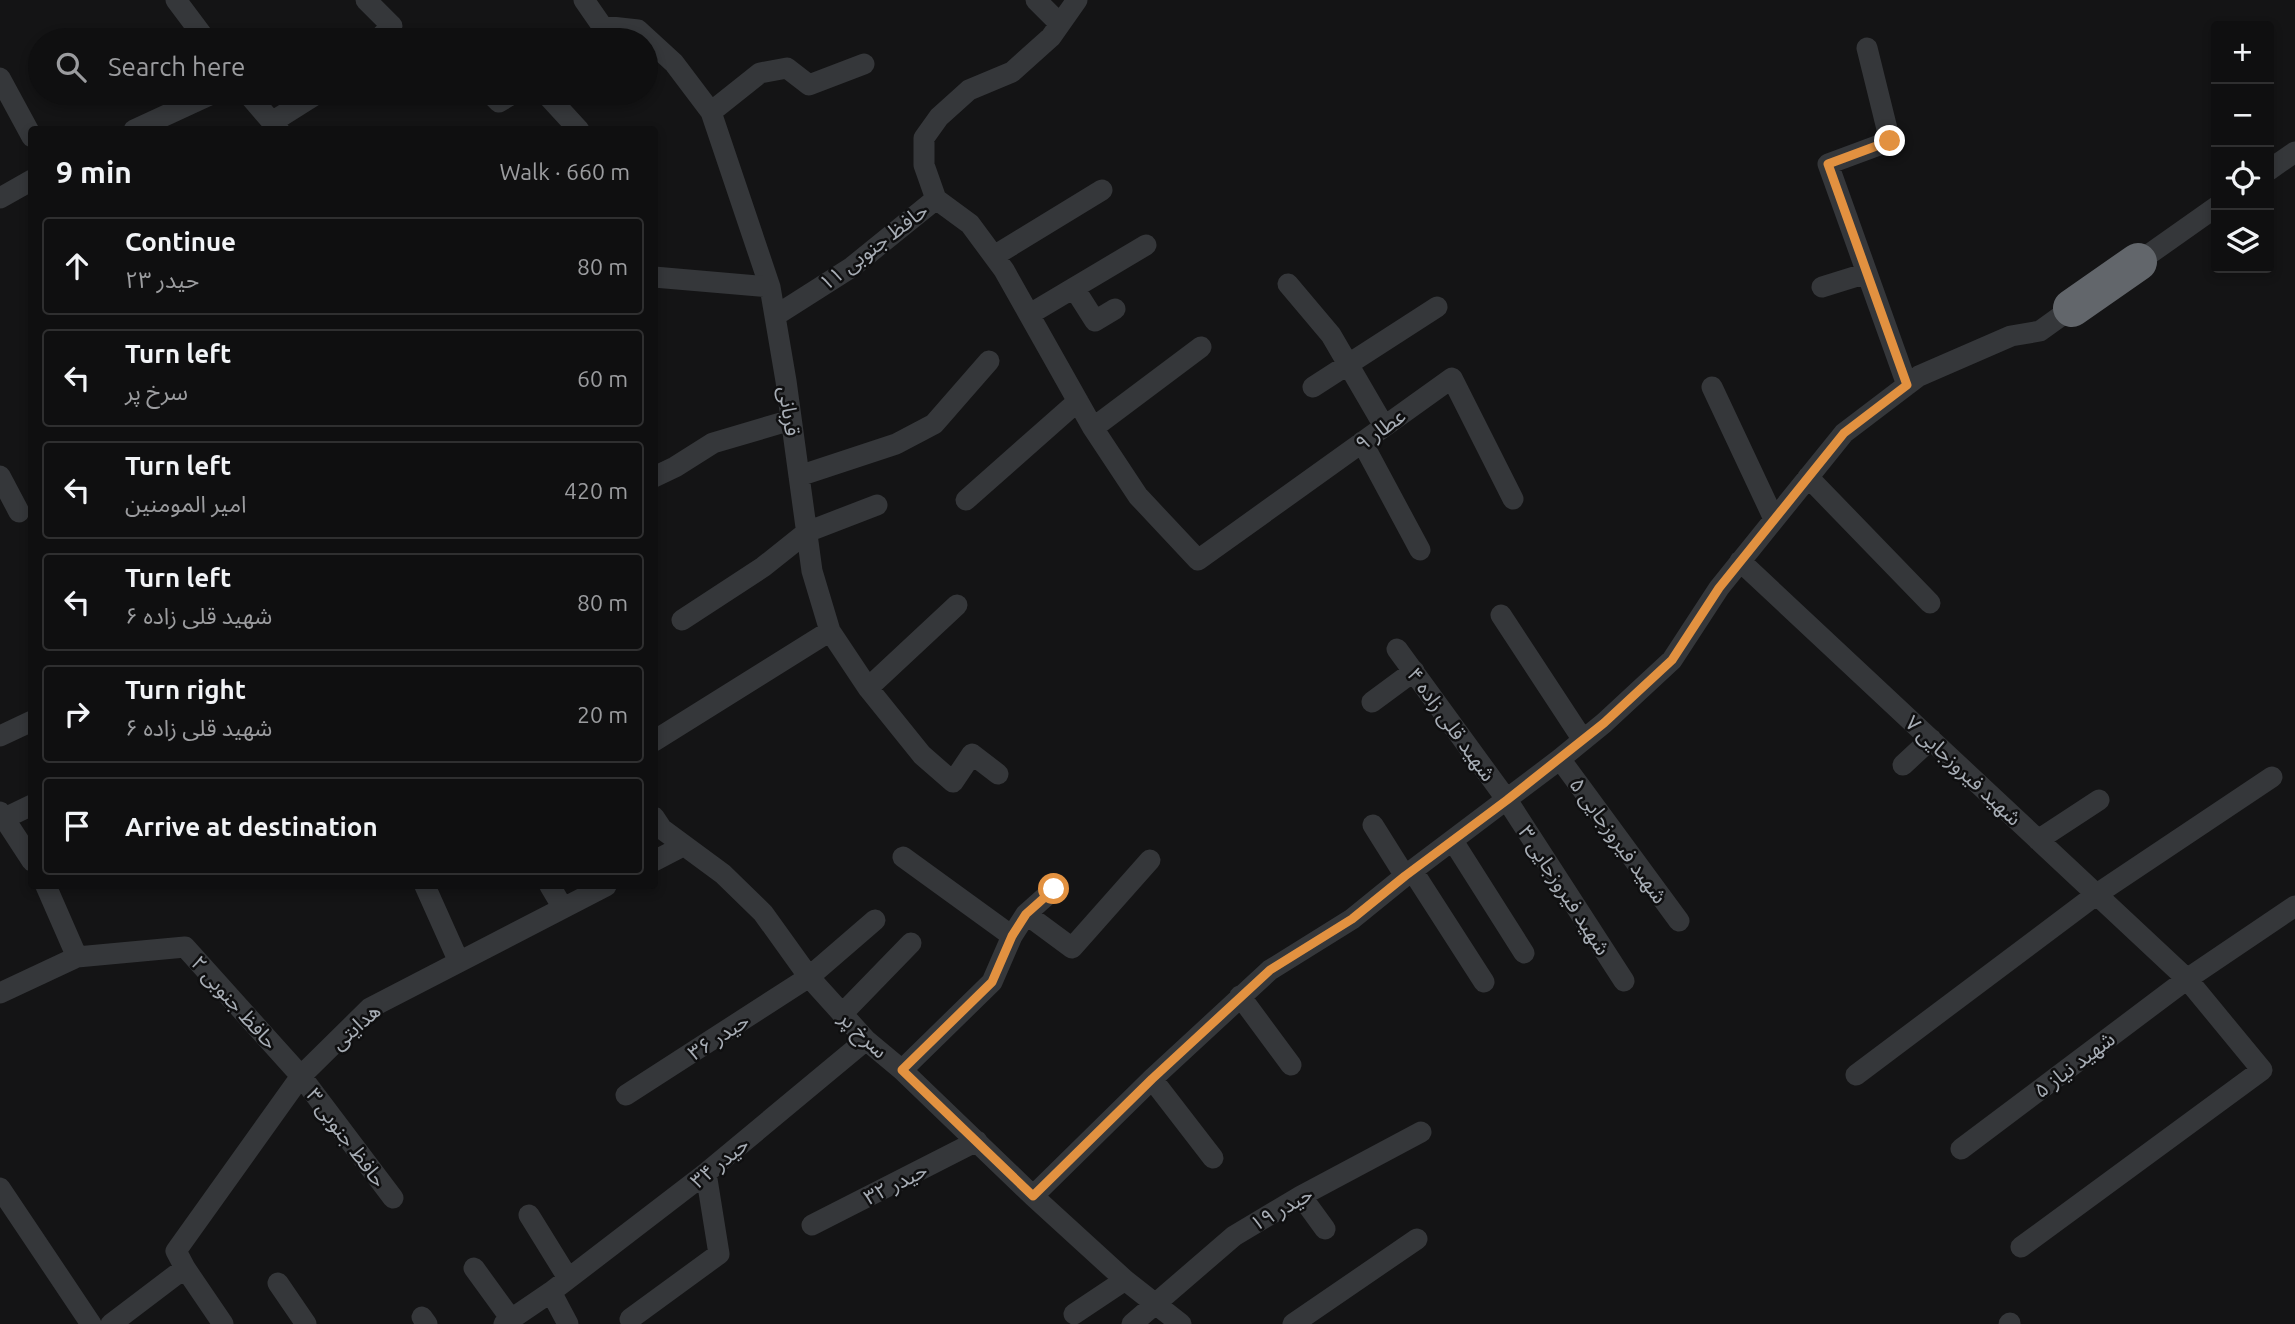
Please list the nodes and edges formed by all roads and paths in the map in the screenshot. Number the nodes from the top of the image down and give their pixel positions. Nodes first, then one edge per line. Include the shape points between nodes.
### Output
1 (176, 0) edge
2 (366, 0) edge
3 (584, 0) edge
4 (1036, 0) edge
5 (1077, 0) edge
6 (1060, 24) junction
7 (197, 28) edge
8 (390, 28) edge
9 (594, 28) edge
10 (658, 48) edge
11 (1867, 48) dead end
12 (864, 64) dead end
13 (0, 78) edge
14 (188, 105) edge
15 (257, 105) edge
16 (302, 105) edge
17 (556, 105) edge
18 (711, 112) junction
19 (143, 126) edge
20 (275, 126) edge
21 (575, 126) edge
22 (28, 130) edge
23 (2295, 152) edge
24 (2274, 167) edge
25 (28, 182) edge
26 (1102, 190) dead end
27 (0, 198) edge
28 (936, 199) junction
29 (2212, 210) edge
30 (1146, 245) dead end
31 (994, 256) junction
32 (2138, 262) joint
33 (1867, 273) junction
34 (658, 277) edge
35 (1289, 284) dead end
36 (770, 287) junction
37 (1822, 287) dead end
38 (1074, 288) junction
39 (1437, 307) dead end
40 (2072, 308) joint
41 (1115, 309) dead end
42 (1030, 314) junction
43 (775, 316) junction
44 (1201, 347) dead end
45 (989, 361) dead end
46 (1348, 365) junction
47 (1907, 385) junction
48 (1312, 387) dead end
49 (1712, 387) dead end
50 (1078, 401) junction
51 (792, 420) junction
52 (1384, 426) junction
53 (1093, 428) junction
54 (1362, 442) junction
55 (658, 475) edge
56 (0, 476) edge
57 (799, 477) junction
58 (1808, 477) junction
59 (1513, 499) dead end
60 (966, 500) dead end
61 (877, 505) dead end
62 (19, 512) dead end
63 (1774, 519) junction
64 (807, 532) junction
65 (1420, 550) dead end
66 (1740, 561) junction
67 (1930, 603) dead end
68 (957, 605) dead end
69 (1501, 615) dead end
70 (682, 620) dead end
71 (830, 631) junction
72 (1397, 649) dead end
73 (1413, 671) junction
74 (868, 688) junction
75 (1372, 702) dead end
76 (28, 723) edge
77 (658, 734) edge
78 (0, 736) edge
79 (1931, 739) junction
80 (1583, 740) junction
81 (1560, 759) junction
82 (1903, 765) dead end
83 (999, 774) dead end
84 (2272, 777) dead end
85 (1507, 800) junction
86 (2099, 800) dead end
87 (28, 806) edge
88 (3, 815) edge
89 (658, 823) edge
90 (1373, 825) dead end
91 (2038, 840) junction
92 (1453, 841) junction
93 (683, 846) junction
94 (28, 856) edge
95 (903, 857) dead end
96 (658, 859) edge
97 (1150, 860) dead end
98 (1408, 873) junction
99 (47, 889) edge
100 (426, 889) edge
101 (552, 889) edge
102 (600, 889) edge
103 (1054, 889) dead end
104 (2097, 894) junction
105 (2295, 905) edge
106 (563, 908) junction
107 (1026, 914) junction
108 (874, 920) dead end
109 (1679, 921) dead end
110 (1012, 936) junction
111 (911, 943) dead end
112 (1524, 953) dead end
113 (77, 957) junction
114 (459, 962) junction
115 (809, 977) junction
116 (2187, 979) junction
117 (1624, 981) dead end
118 (1484, 982) dead end
119 (0, 993) edge
120 (1240, 996) junction
121 (842, 1014) junction
122 (866, 1040) junction
123 (1291, 1065) dead end
124 (902, 1070) junction
125 (1856, 1075) dead end
126 (301, 1076) junction
127 (1152, 1079) junction
128 (626, 1095) dead end
129 (1421, 1132) dead end
130 (977, 1140) junction
131 (1961, 1149) dead end
132 (1213, 1158) dead end
133 (706, 1173) junction
134 (0, 1188) edge
135 (1033, 1196) junction
136 (1301, 1196) junction
137 (393, 1198) dead end
138 (529, 1215) dead end
139 (812, 1225) dead end
140 (1325, 1229) dead end
141 (1417, 1239) dead end
142 (2021, 1247) dead end
143 (180, 1259) junction
144 (474, 1268) dead end
145 (568, 1278) junction
146 (1125, 1280) junction
147 (278, 1283) dead end
148 (551, 1292) junction
149 (1155, 1304) junction
150 (1074, 1314) dead end
151 (630, 1318) dead end
152 (508, 1321) edge
153 (91, 1324) edge
154 (111, 1324) edge
155 (223, 1324) edge
156 (306, 1324) edge
157 (568, 1324) edge
158 (1132, 1324) edge
159 (1181, 1324) edge
160 (1293, 1324) edge

1 - 7 street
2 - 8 street
3 - 9 street, قربانی
4 - 6 street
5 - 6 street
6 - 28 street via 1012,72 969,90 924,138 924,165
10 - 18 street, قربانی
11 - 33 street via 1890,141 1828,164
12 - 18 street via 809,85 787,68 760,73
13 - 22 street
14 - 19 street
15 - 20 street
16 - 20 street
17 - 21 street
18 - 36 street, قربانی
23 - 24 street
25 - 27 street
26 - 31 street
28 - 31 street via 970,224
28 - 43 street, حافظ جنوبی ۱۱ via 852,267
29 - 32 street
30 - 38 street
31 - 42 street
32 - 40 highway
33 - 37 street
33 - 47 street
34 - 36 street
35 - 46 street via 1331,335
36 - 43 street, قربانی
38 - 41 street via 1096,321
38 - 42 street
39 - 46 street
40 - 47 street via 2040,331 2011,336
42 - 50 street
43 - 51 street, قربانی
44 - 53 street
45 - 57 street via 934,424 896,444
46 - 48 street
46 - 52 street
47 - 58 street via 1844,433
49 - 63 street
50 - 53 street
50 - 60 street
51 - 55 street via 713,443
51 - 57 street, قربانی
52 - 54 street, عطار ۹
52 - 59 street, عطار ۹ via 1452,378
53 - 54 street, عطار ۹ via 1138,496 1198,560
54 - 65 street
56 - 62 street
57 - 64 street, قربانی
58 - 63 street
58 - 67 street
61 - 64 street
63 - 66 street
64 - 70 street
64 - 71 street, قربانی via 812,571
66 - 79 street, شهید فیروزجایی ۷
66 - 80 street via 1672,660
68 - 74 street
69 - 80 street
71 - 74 street, قربانی
71 - 77 street via 697,716
72 - 73 street, شهید قلی زاده ۴
73 - 75 street
73 - 85 street, شهید قلی زاده ۴
74 - 83 street, قربانی via 922,755 953,782 972,754
76 - 78 street
79 - 82 street
79 - 91 street, شهید فیروزجایی ۷
80 - 81 street
81 - 85 street
81 - 109 street, شهید فیروزجایی ۵
84 - 104 street
85 - 92 street
85 - 117 street, شهید فیروزجایی ۳
86 - 91 street
87 - 88 street
88 - 94 street
89 - 93 street, سرخ پر
90 - 98 street
91 - 104 street, شهید فیروزجایی ۷
92 - 98 street
92 - 112 street
93 - 96 street
93 - 115 street, سرخ پر via 723,874 763,913
95 - 110 street
97 - 107 street via 1072,948
98 - 118 street
98 - 120 street via 1352,919 1270,970
99 - 113 street
100 - 114 street
101 - 106 street
102 - 106 street, هدایتی
103 - 107 street
104 - 116 street, شهید فیروزجایی ۷
104 - 125 street
105 - 116 street, شهید نیاز ۵
106 - 114 street, هدایتی
107 - 110 street
108 - 115 street, حیدر ۳۶
110 - 124 street via 992,982
111 - 121 street
113 - 119 street, حافظ جنوبی ۲
113 - 126 street, حافظ جنوبی ۲ via 185,947
114 - 126 street, هدایتی via 370,1008
115 - 121 street, سرخ پر
115 - 128 street, حیدر ۳۶
116 - 131 street, شهید نیاز ۵
116 - 142 street, شهید فیروزجایی ۷ via 2262,1070
120 - 123 street
120 - 127 street
121 - 122 street, سرخ پر
122 - 124 street, سرخ پر
122 - 133 street, حیدر ۳۴
124 - 130 street, سرخ پر
126 - 137 street, حافظ جنوبی ۳
126 - 143 street, هدایتی
127 - 132 street
127 - 135 street
129 - 136 street, حیدر ۱۹
130 - 135 street, سرخ پر
130 - 139 street, حیدر ۳۲
133 - 145 street, حیدر ۳۴
133 - 151 street via 719,1254
134 - 153 street
135 - 146 street, سرخ پر
136 - 140 street
136 - 149 street, حیدر ۱۹ via 1234,1236
138 - 145 street
141 - 160 street
143 - 154 street, هدایتی
143 - 155 street
144 - 152 street
145 - 148 street, حیدر ۳۴
146 - 149 street, سرخ پر
146 - 150 street
147 - 156 street
148 - 152 street, حیدر ۳۴
148 - 157 street
149 - 158 street, حیدر ۱۹
149 - 159 street, سرخ پر

